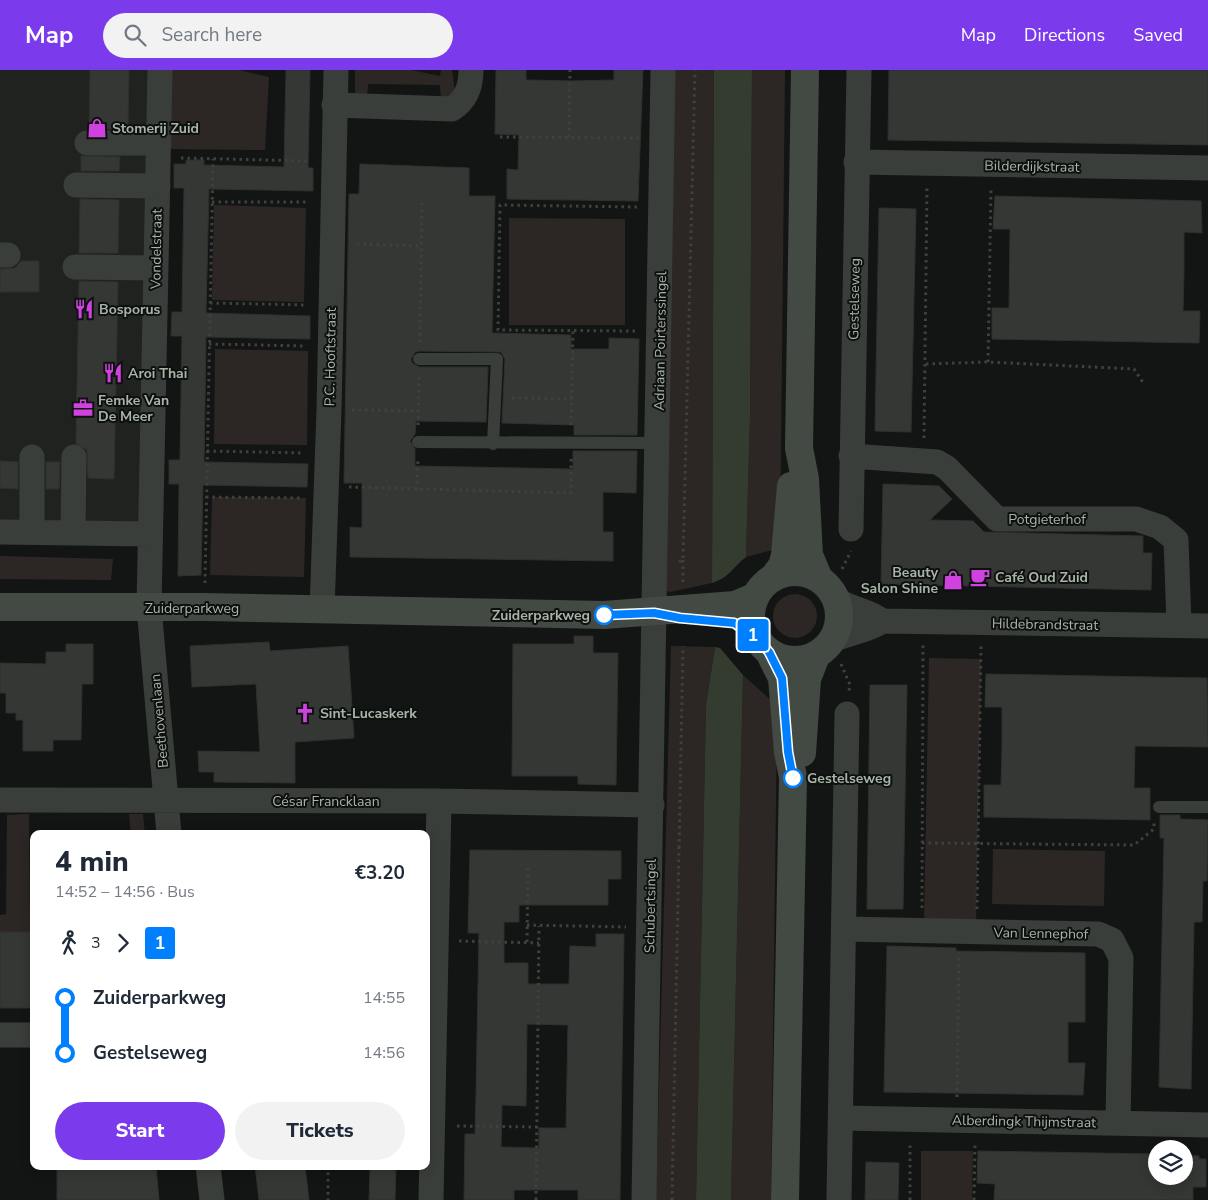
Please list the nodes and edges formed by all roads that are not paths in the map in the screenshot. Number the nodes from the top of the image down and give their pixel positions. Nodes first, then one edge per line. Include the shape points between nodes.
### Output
1 (160, 70) edge
2 (336, 70) edge
3 (471, 70) edge
4 (663, 70) edge
5 (806, 70) edge
6 (859, 70) edge
7 (334, 105) junction
8 (87, 143) dead end
9 (158, 150) junction
10 (856, 162) junction
11 (1208, 168) edge
12 (76, 185) dead end
13 (158, 186) junction
14 (75, 267) dead end
15 (156, 268) junction
16 (419, 359) dead end
17 (418, 442) dead end
18 (658, 443) junction
19 (493, 444) junction
20 (799, 448) junction
21 (851, 456) junction
22 (32, 457) dead end
23 (74, 457) dead end
24 (852, 529) dead end
25 (0, 532) edge
26 (32, 532) junction
27 (73, 533) junction
28 (150, 534) junction
29 (823, 568) junction
30 (764, 587) junction
31 (837, 600) junction
32 (0, 607) edge
33 (150, 607) junction
34 (322, 610) junction
35 (654, 613) junction
36 (882, 621) junction
37 (1179, 625) junction
38 (1208, 626) edge
39 (752, 643) junction
40 (824, 660) junction
41 (847, 714) dead end
42 (793, 778) junction
43 (0, 800) edge
44 (165, 800) junction
45 (439, 801) junction
46 (652, 805) junction
47 (1158, 807) road end
48 (1208, 807) edge
49 (169, 830) edge
50 (844, 929) junction
51 (0, 1035) edge
52 (30, 1035) edge
53 (841, 1118) junction
54 (1118, 1123) junction
55 (1208, 1125) edge
56 (208, 1170) edge
57 (212, 1200) edge
58 (431, 1200) edge
59 (644, 1200) edge
60 (785, 1200) edge
61 (839, 1200) edge

1 - 9 street, Vondelstraat
2 - 7 street, P.C. Hooftstraat
3 - 7 street via 464,101 452,109
4 - 18 street, Adriaan Poirterssingel
5 - 20 main road
6 - 10 street, Gestelseweg
7 - 34 street, P.C. Hooftstraat
8 - 9 street
9 - 13 street, Vondelstraat
10 - 11 street, Bilderdijkstraat
10 - 21 street, Gestelseweg
12 - 13 street
13 - 15 street, Vondelstraat
14 - 15 street
15 - 28 street, Vondelstraat
16 - 19 lane via 496,359
17 - 19 lane
18 - 19 lane
18 - 35 street, Adriaan Poirterssingel
20 - 29 main road
20 - 30 main road via 791,479 785,555 782,566
21 - 24 street, Gestelseweg
21 - 37 street, Potgieterhof via 936,462 947,468 997,519 1136,519 1160,527 1176,540
22 - 26 street
23 - 27 street
25 - 26 street
26 - 27 street
27 - 28 street
28 - 33 street, Vondelstraat
29 - 30 main road via 791,572
29 - 31 main road via 827,584
30 - 35 main road, Zuiderparkweg via 735,605
30 - 39 main road via 751,616
31 - 36 street, Hildebrandstraat via 849,608 873,613
31 - 40 main road via 840,621
32 - 33 main road, Zuiderparkweg
33 - 34 main road, Zuiderparkweg
33 - 44 street, Beethovenlaan
34 - 35 main road, Zuiderparkweg
35 - 39 main road, Zuiderparkweg via 680,618
35 - 46 street, Schubertsingel
36 - 37 street, Hildebrandstraat
36 - 40 street, Hildebrandstraat via 871,629 848,633
37 - 38 street, Hildebrandstraat
39 - 40 main road via 777,657 797,661
39 - 42 main road via 782,678
40 - 42 main road via 803,752
41 - 50 street
42 - 60 main road
43 - 44 street, César Francklaan
44 - 45 street, César Francklaan
44 - 49 street, Beethovenlaan
45 - 46 street, César Francklaan
45 - 58 street
46 - 59 street, Schubertsingel
47 - 48 lane
50 - 53 street
50 - 54 street, Van Lennephof via 1098,934 1112,940 1121,958
51 - 52 street
53 - 54 street, Alberdingk Thijmstraat
53 - 61 street
54 - 55 street, Alberdingk Thijmstraat
56 - 57 street

